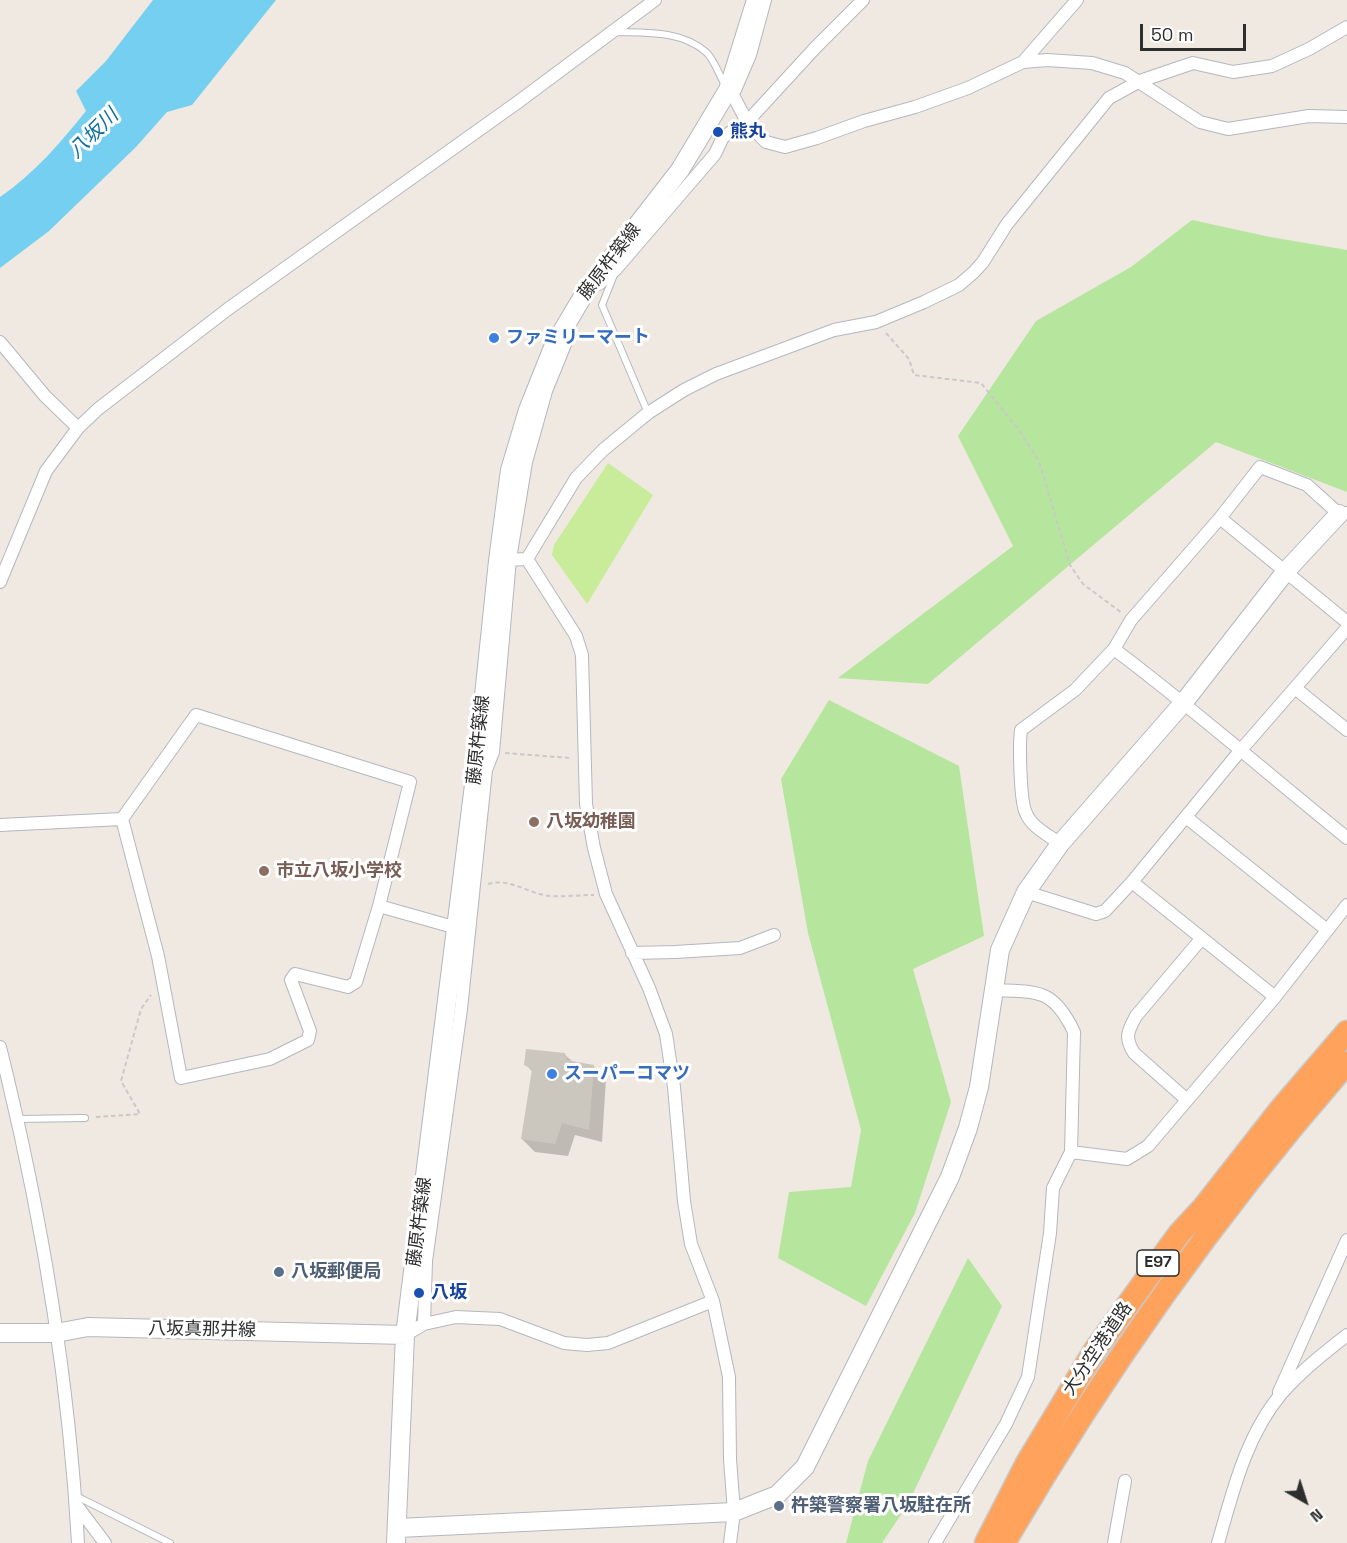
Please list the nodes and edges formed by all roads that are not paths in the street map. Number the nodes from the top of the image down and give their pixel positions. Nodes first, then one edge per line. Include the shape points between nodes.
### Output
1 (655, 0) edge
2 (756, 0) edge
3 (765, 0) edge
4 (863, 0) edge
5 (1076, 0) edge
6 (1347, 27) edge
7 (612, 32) junction
8 (1023, 62) junction
9 (1140, 81) junction
10 (730, 93) junction
11 (1347, 117) edge
12 (747, 123) junction
13 (616, 268) junction
14 (1, 343) edge
15 (648, 413) junction
16 (78, 428) junction
17 (1343, 514) edge
18 (1220, 518) junction
19 (527, 559) junction
20 (504, 560) junction
21 (1286, 571) junction
22 (0, 582) edge
23 (1347, 622) edge
24 (1347, 628) edge
25 (1114, 649) junction
26 (1295, 688) junction
27 (1184, 702) junction
28 (1347, 730) edge
29 (1240, 751) junction
30 (1186, 817) junction
31 (122, 819) junction
32 (0, 825) edge
33 (1347, 838) edge
34 (1060, 844) junction
35 (1132, 882) junction
36 (1026, 892) junction
37 (1347, 905) edge
38 (379, 906) junction
39 (457, 928) junction
40 (1327, 930) junction
41 (774, 934) dead end
42 (1202, 938) junction
43 (632, 952) junction
44 (994, 990) junction
45 (1275, 997) junction
46 (1347, 1032) edge
47 (0, 1047) edge
48 (1347, 1063) edge
49 (1187, 1100) junction
50 (85, 1118) road end
51 (18, 1119) junction
52 (1071, 1152) junction
53 (1347, 1240) edge
54 (713, 1301) junction
55 (424, 1324) junction
56 (0, 1333) edge
57 (56, 1334) junction
58 (405, 1335) junction
59 (1347, 1335) edge
60 (1273, 1404) junction
61 (1125, 1481) dead end
62 (76, 1500) junction
63 (734, 1512) junction
64 (397, 1536) edge
65 (78, 1543) edge
66 (105, 1543) edge
67 (170, 1543) edge
68 (730, 1543) edge
69 (935, 1543) edge
70 (986, 1543) edge
71 (1004, 1543) edge
72 (1114, 1543) edge
73 (1218, 1543) edge

1 - 7 street
2 - 10 main road, 藤原杵築線
3 - 10 street via 750,55
4 - 12 street
5 - 8 street
6 - 9 street via 1272,66 1233,72 1193,63
7 - 10 lane via 660,33 685,39 707,53
7 - 16 street via 228,309
8 - 9 street via 1092,63
8 - 12 street via 915,107 785,147 766,142
9 - 11 street via 1200,122 1228,129 1309,116
9 - 15 street via 1109,98 1007,224 974,273 959,285 876,322 834,330 716,374
10 - 12 street
10 - 20 main road, 藤原杵築線 via 680,170 586,291 554,345 510,470
12 - 13 street via 723,137 715,154
13 - 15 lane via 602,305
13 - 20 street via 593,290 571,328 546,391
14 - 16 street
15 - 19 street via 576,478
16 - 22 street via 46,471
17 - 18 street via 1307,485 1260,467
17 - 21 main road
18 - 21 street
18 - 25 street via 1131,620
19 - 20 street
19 - 43 street via 576,636 582,655 586,804 606,894
20 - 39 main road, 藤原杵築線
20 - 55 street via 493,752 486,770 461,1009 426,1261
21 - 23 street
21 - 27 main road
24 - 26 street
25 - 27 street
25 - 34 street via 1075,690 1021,730 1025,812 1032,824
26 - 28 street
26 - 29 street
27 - 29 street
27 - 34 main road
29 - 30 street
29 - 33 street
30 - 35 street
30 - 40 street
31 - 32 street
31 - 38 street via 195,715 410,782
31 - 38 street via 158,956 181,1078 270,1059 308,1040 310,1031 291,980 294,974 348,987 356,982
34 - 36 main road
35 - 36 street via 1105,911 1096,914
35 - 42 street
36 - 44 main road via 1000,950
37 - 40 street
38 - 39 street
39 - 58 main road, 藤原杵築線
40 - 45 street
41 - 43 street via 740,948
42 - 45 street
42 - 49 street via 1136,1016 1128,1037 1134,1053
43 - 54 street via 666,1034 691,1244
44 - 52 street via 1038,992 1052,999 1074,1032
44 - 63 main road via 979,1087 950,1177 805,1467 777,1495
45 - 49 street
46 - 70 highway, 大分空港道路 / E97 via 1179,1234 1095,1350 1027,1463
47 - 51 street
48 - 71 highway, 大分空港道路 / E97 via 1307,1108 1139,1330
49 - 52 street via 1148,1146 1127,1159
50 - 51 lane
51 - 57 street
52 - 69 street via 1053,1188 1028,1377 1006,1424
53 - 60 street
54 - 55 street via 608,1343 587,1345 564,1343 500,1319 456,1317
54 - 63 street via 729,1377
55 - 58 street
56 - 57 main road, 八坂真那井線
57 - 58 main road, 八坂真那井線 via 88,1328
57 - 62 street
58 - 64 main road, 藤原杵築線
59 - 60 street via 1310,1364
60 - 73 street via 1247,1451
61 - 72 street
62 - 65 street
62 - 66 street
62 - 67 lane
63 - 64 main road
63 - 68 street

